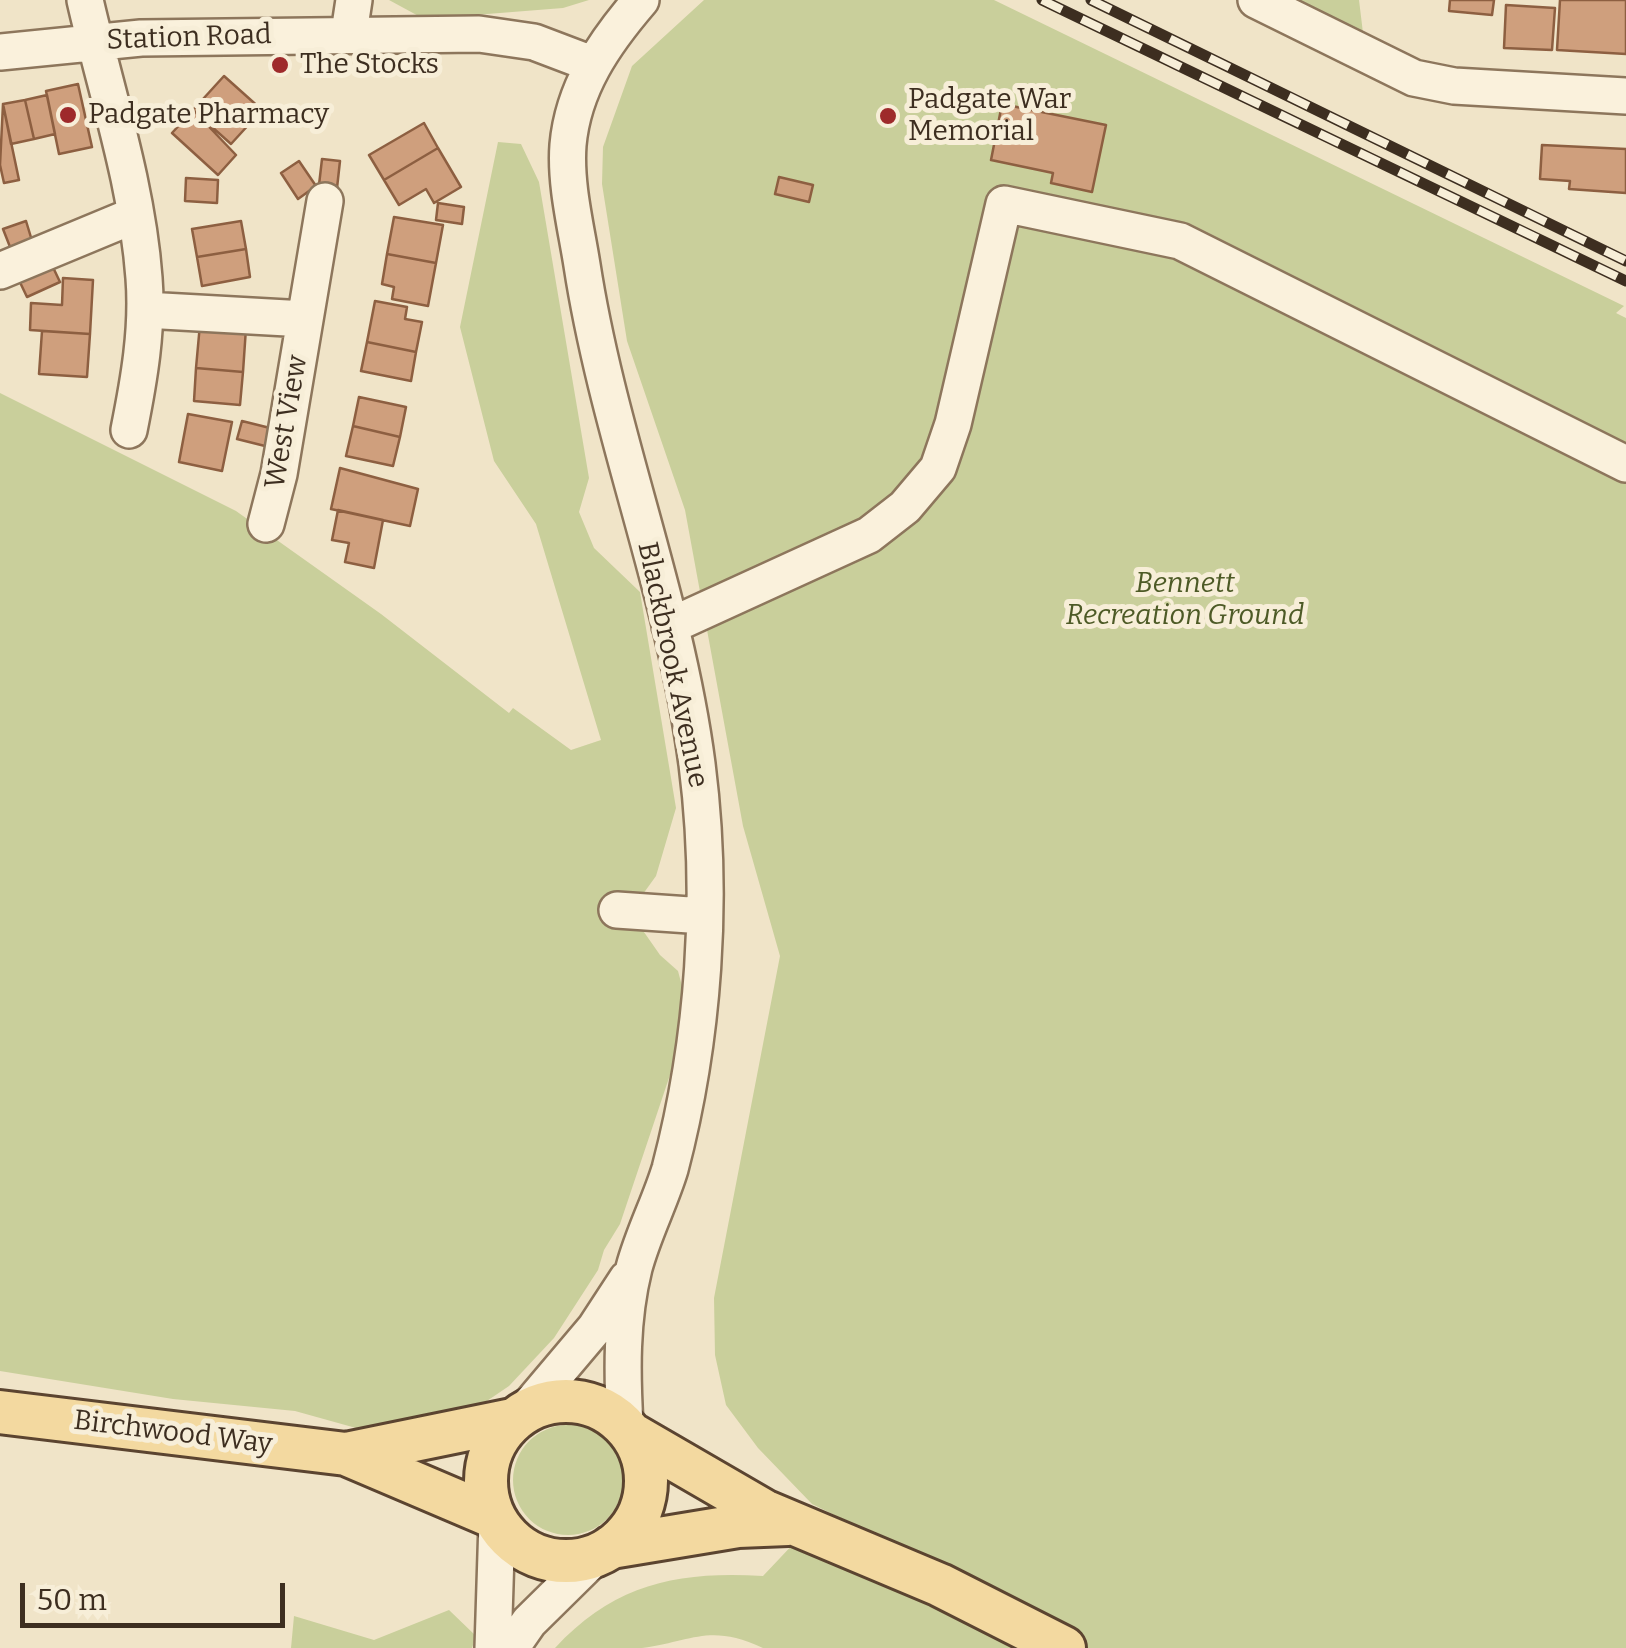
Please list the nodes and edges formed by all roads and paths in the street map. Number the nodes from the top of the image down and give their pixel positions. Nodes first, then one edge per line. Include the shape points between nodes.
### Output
1 (85, 0) edge
2 (641, 0) edge
3 (1256, 0) edge
4 (352, 16) edge
5 (96, 41) junction
6 (0, 52) edge
7 (592, 64) junction
8 (1626, 96) edge
9 (324, 200) dead end
10 (135, 215) junction
11 (0, 271) edge
12 (145, 310) junction
13 (306, 319) junction
14 (129, 430) dead end
15 (1626, 464) edge
16 (266, 524) dead end
17 (670, 626) junction
18 (617, 910) dead end
19 (704, 916) junction
20 (634, 1268) junction
21 (0, 1412) edge
22 (518, 1416) junction
23 (629, 1430) junction
24 (346, 1454) junction
25 (496, 1519) junction
26 (794, 1524) junction
27 (605, 1551) junction
28 (493, 1648) edge
29 (511, 1648) edge
30 (1064, 1648) edge

1 - 5 street
2 - 7 street
3 - 8 street via 1414,78
4 - 5 street, Station Road
4 - 7 street, Station Road via 515,37
5 - 6 street, Station Road
5 - 10 street
7 - 17 street, Blackbrook Avenue via 568,147 571,195 588,307
9 - 13 street, West View
10 - 11 street
10 - 12 street
12 - 13 street, West View
12 - 14 street
13 - 16 street, West View
15 - 17 street via 1180,240 1004,204 938,468 869,535
17 - 19 street, Blackbrook Avenue via 697,764
18 - 19 street
19 - 20 street, Blackbrook Avenue via 689,1074 669,1170
20 - 22 street, Blackbrook Avenue via 595,1328
20 - 23 street, Blackbrook Avenue via 621,1360
21 - 24 main road, Birchwood Way
22 - 23 main road via 549,1402 576,1401 602,1409
22 - 24 main road, Birchwood Way
22 - 25 main road via 496,1440 487,1465 486,1492
23 - 26 main road
23 - 27 main road via 644,1458 647,1483 630,1530
24 - 25 main road, Birchwood Way
25 - 27 main road via 530,1553 553,1560
25 - 28 street
26 - 27 main road via 738,1526
26 - 30 main road
27 - 29 street via 529,1622

